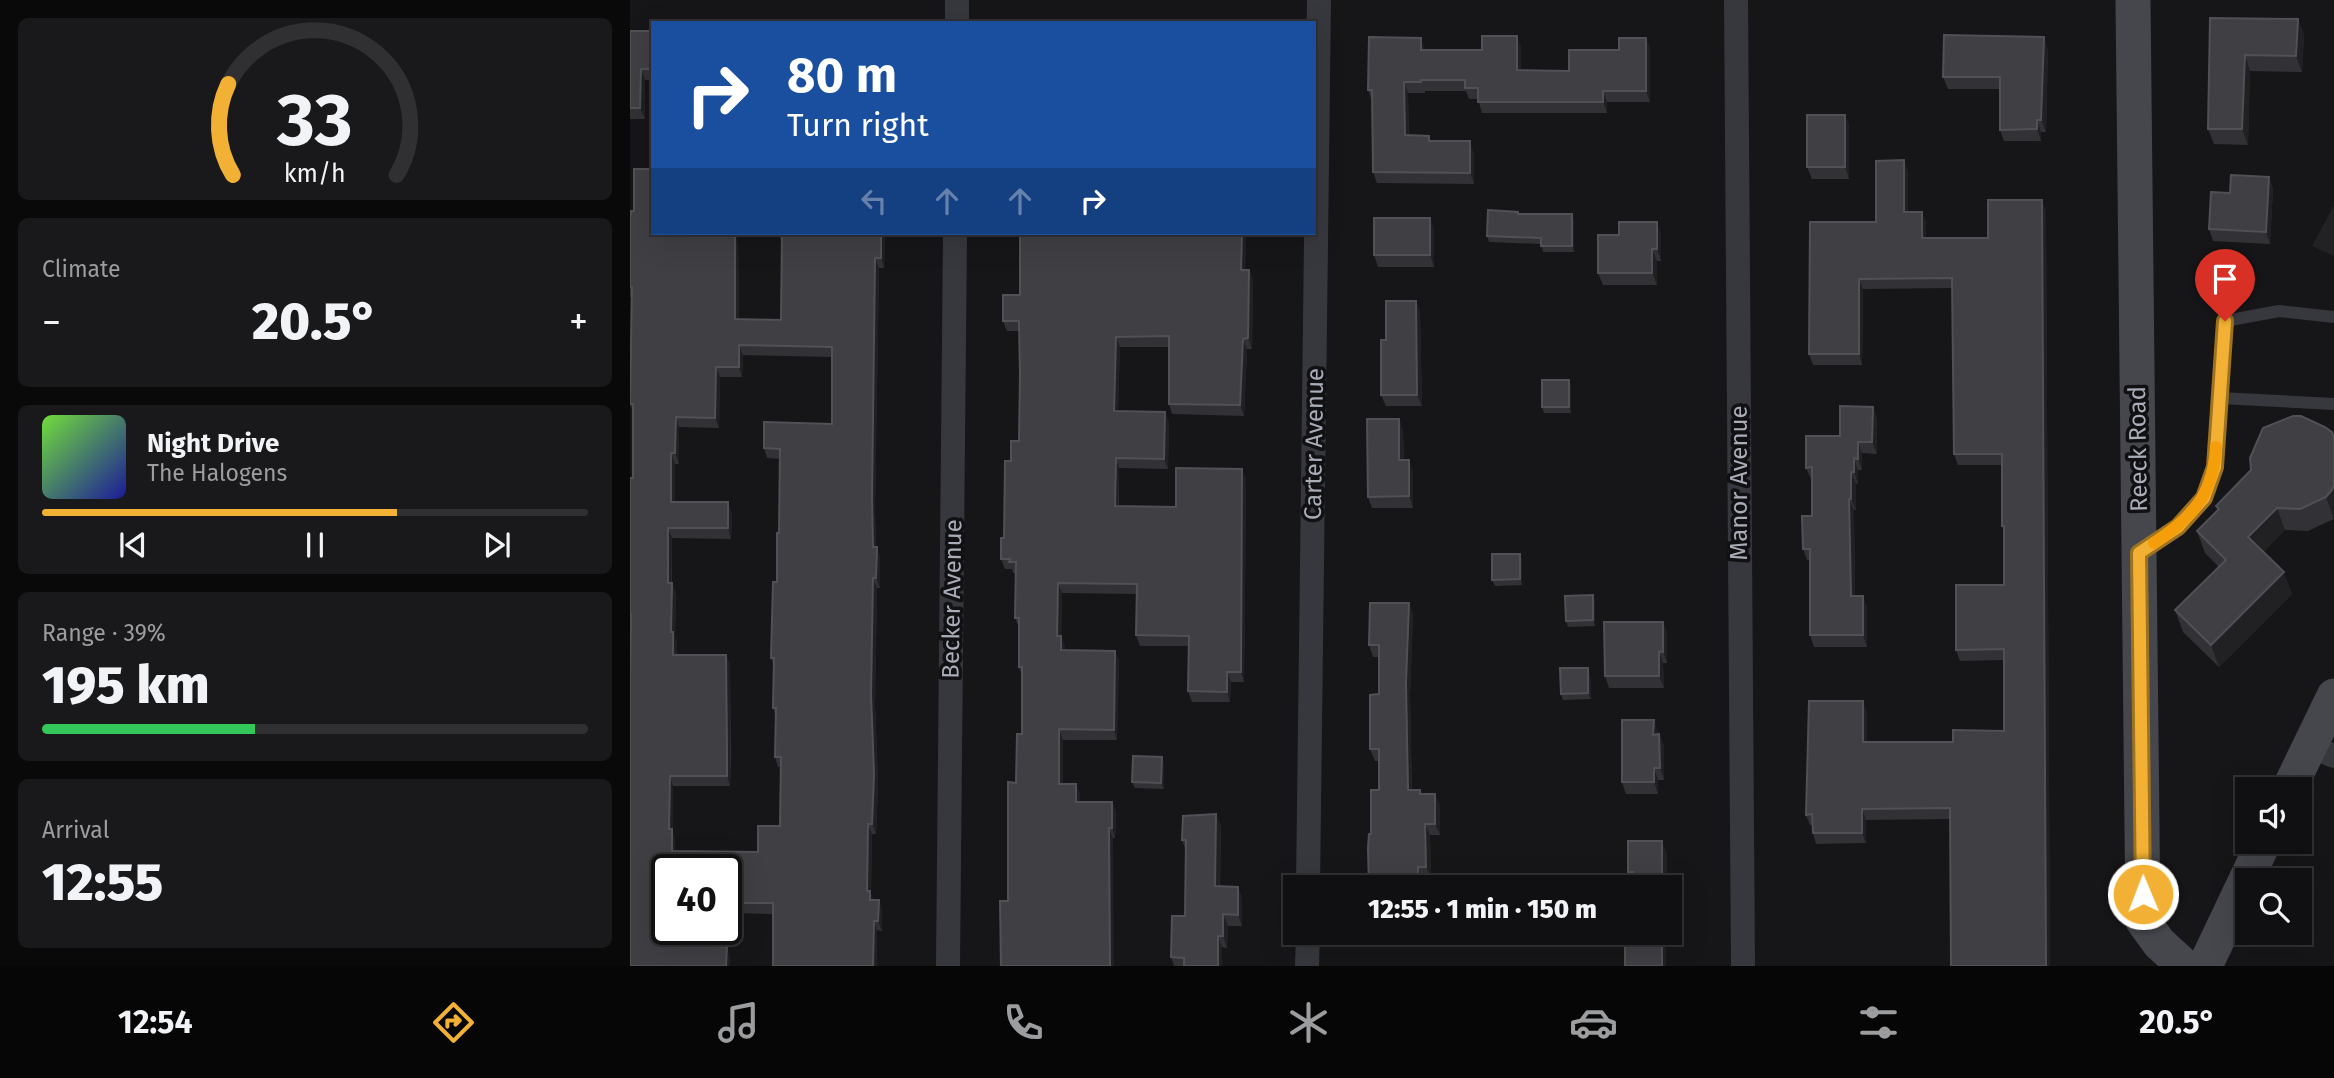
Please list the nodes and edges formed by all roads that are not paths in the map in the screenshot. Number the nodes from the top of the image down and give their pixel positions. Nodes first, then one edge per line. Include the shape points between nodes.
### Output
1 (957, 0) edge
2 (1319, 0) edge
3 (1736, 0) edge
4 (2133, 0) edge
5 (957, 21) edge
6 (955, 235) edge
7 (2334, 317) edge
8 (2220, 398) junction
9 (2334, 404) edge
10 (2139, 553) junction
11 (2334, 696) edge
12 (2322, 751) edge
13 (2299, 777) edge
14 (2258, 854) edge
15 (1308, 875) edge
16 (1308, 945) edge
17 (948, 966) edge
18 (1307, 966) edge
19 (1743, 966) edge
20 (2184, 966) edge
21 (2205, 966) edge

1 - 5 street
2 - 15 street, Carter Avenue
3 - 19 street, Manor Avenue
4 - 10 street, Reeck Road
6 - 17 street, Becker Avenue
7 - 8 lane via 2279,311 2225,321
8 - 9 lane
8 - 10 lane via 2215,467 2204,498 2178,527
10 - 20 street, Reeck Road via 2143,921
11 - 12 street
12 - 13 street
14 - 21 street
16 - 18 street

